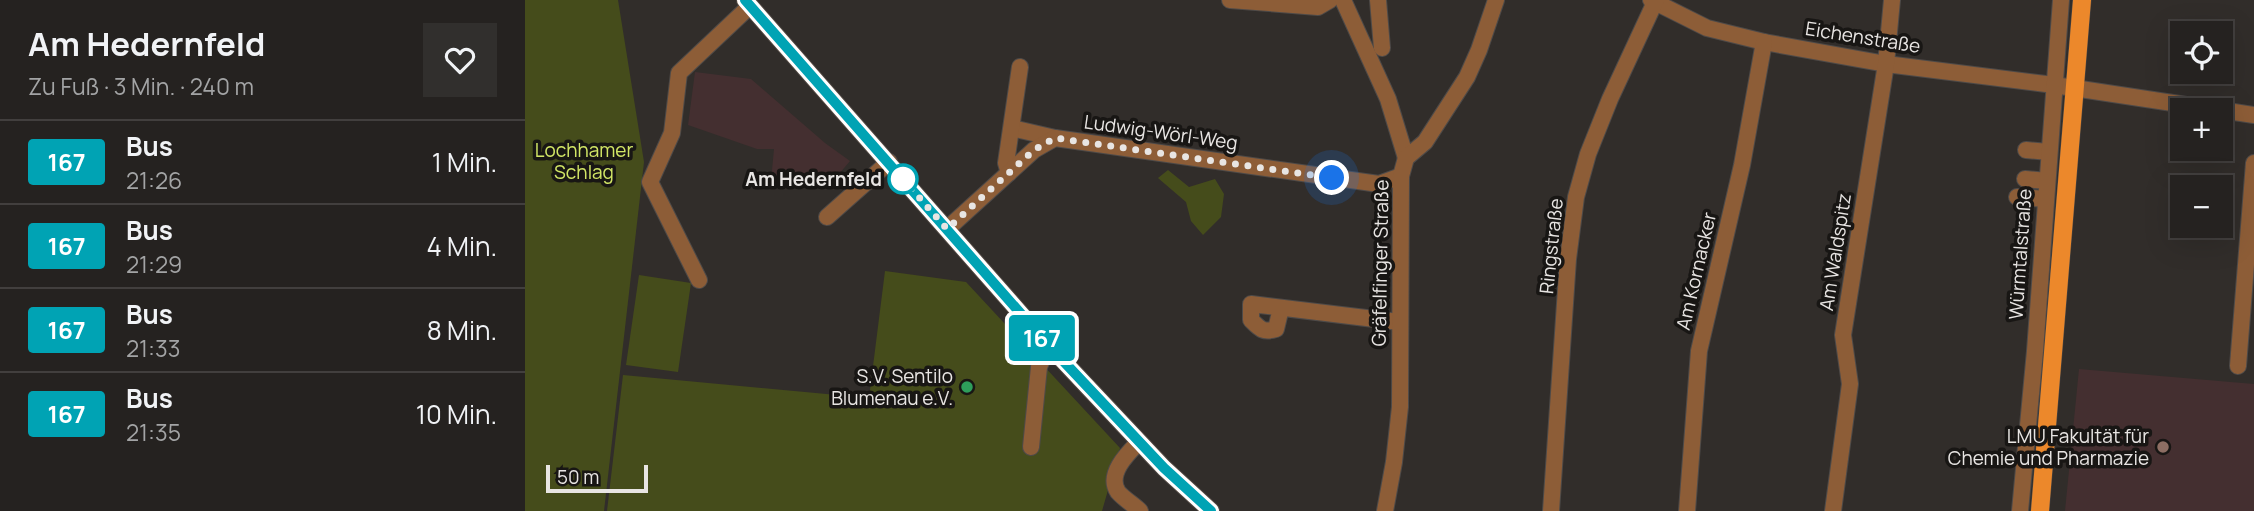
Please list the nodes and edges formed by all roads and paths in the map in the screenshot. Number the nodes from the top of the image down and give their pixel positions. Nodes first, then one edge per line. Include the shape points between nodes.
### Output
1 (1230, 0) edge
2 (1330, 0) edge
3 (1343, 0) edge
4 (1378, 0) edge
5 (1496, 0) edge
6 (1892, 0) edge
7 (2061, 0) edge
8 (2082, 0) edge
9 (1654, 1) edge
10 (747, 3) edge
11 (1381, 28) junction
12 (1359, 35) junction
13 (1765, 42) junction
14 (1382, 48) dead end
15 (1886, 64) junction
16 (1020, 67) dead end
17 (2054, 85) junction
18 (2075, 88) junction
19 (2170, 102) edge
20 (2233, 112) edge
21 (2254, 115) edge
22 (1011, 128) junction
23 (1055, 138) junction
24 (2026, 150) dead end
25 (2049, 152) junction
26 (1406, 158) junction
27 (889, 162) junction
28 (2254, 163) edge
29 (1009, 173) junction
30 (1401, 176) junction
31 (2025, 179) dead end
32 (2047, 181) junction
33 (2017, 197) dead end
34 (2046, 199) junction
35 (827, 217) dead end
36 (947, 229) junction
37 (699, 279) dead end
38 (1281, 308) dead end
39 (1399, 322) junction
40 (1051, 348) junction
41 (2238, 366) dead end
42 (1139, 442) junction
43 (1031, 447) dead end
44 (1140, 511) edge
45 (1211, 511) edge
46 (1385, 511) edge
47 (1551, 511) edge
48 (1687, 511) edge
49 (1833, 511) edge
50 (2019, 511) edge
51 (2040, 511) edge

1 - 2 street via 1318,7
3 - 12 street
4 - 11 street
5 - 26 street, Gräfelfinger Straße via 1467,77 1425,142
6 - 15 street, Am Waldspitz
7 - 17 street, Würmtalstraße
8 - 18 main road
9 - 13 street, Eichenstraße via 1707,28
9 - 47 street, Ringstraße via 1588,154 1572,216
10 - 27 street
10 - 37 street via 679,73 672,133 650,182
11 - 12 street
11 - 14 street
12 - 26 street via 1388,99
13 - 15 street, Eichenstraße
13 - 48 street, Am Kornacker via 1699,351
15 - 17 street, Eichenstraße
15 - 49 street, Am Waldspitz via 1843,335 1850,384
16 - 22 street
17 - 18 street, Eichenstraße
17 - 25 street, Würmtalstraße
18 - 19 street, Eichenstraße
18 - 51 main road
20 - 21 street, Eichenstraße
22 - 23 street
22 - 29 street
23 - 29 street, Ludwig-Wörl-Weg
23 - 30 street, Ludwig-Wörl-Weg via 1379,184
24 - 25 street
25 - 32 street, Würmtalstraße
26 - 30 street, Gräfelfinger Straße
27 - 35 street
27 - 36 street
28 - 41 street
29 - 36 street, Ludwig-Wörl-Weg
30 - 39 street, Gräfelfinger Straße
31 - 32 street
32 - 34 street, Würmtalstraße
33 - 34 street
34 - 50 street, Würmtalstraße
36 - 40 street
38 - 39 street
39 - 46 street, Gräfelfinger Straße via 1400,407
40 - 42 street
40 - 43 street via 1039,367
42 - 44 street via 1123,458 1115,483
42 - 45 street

